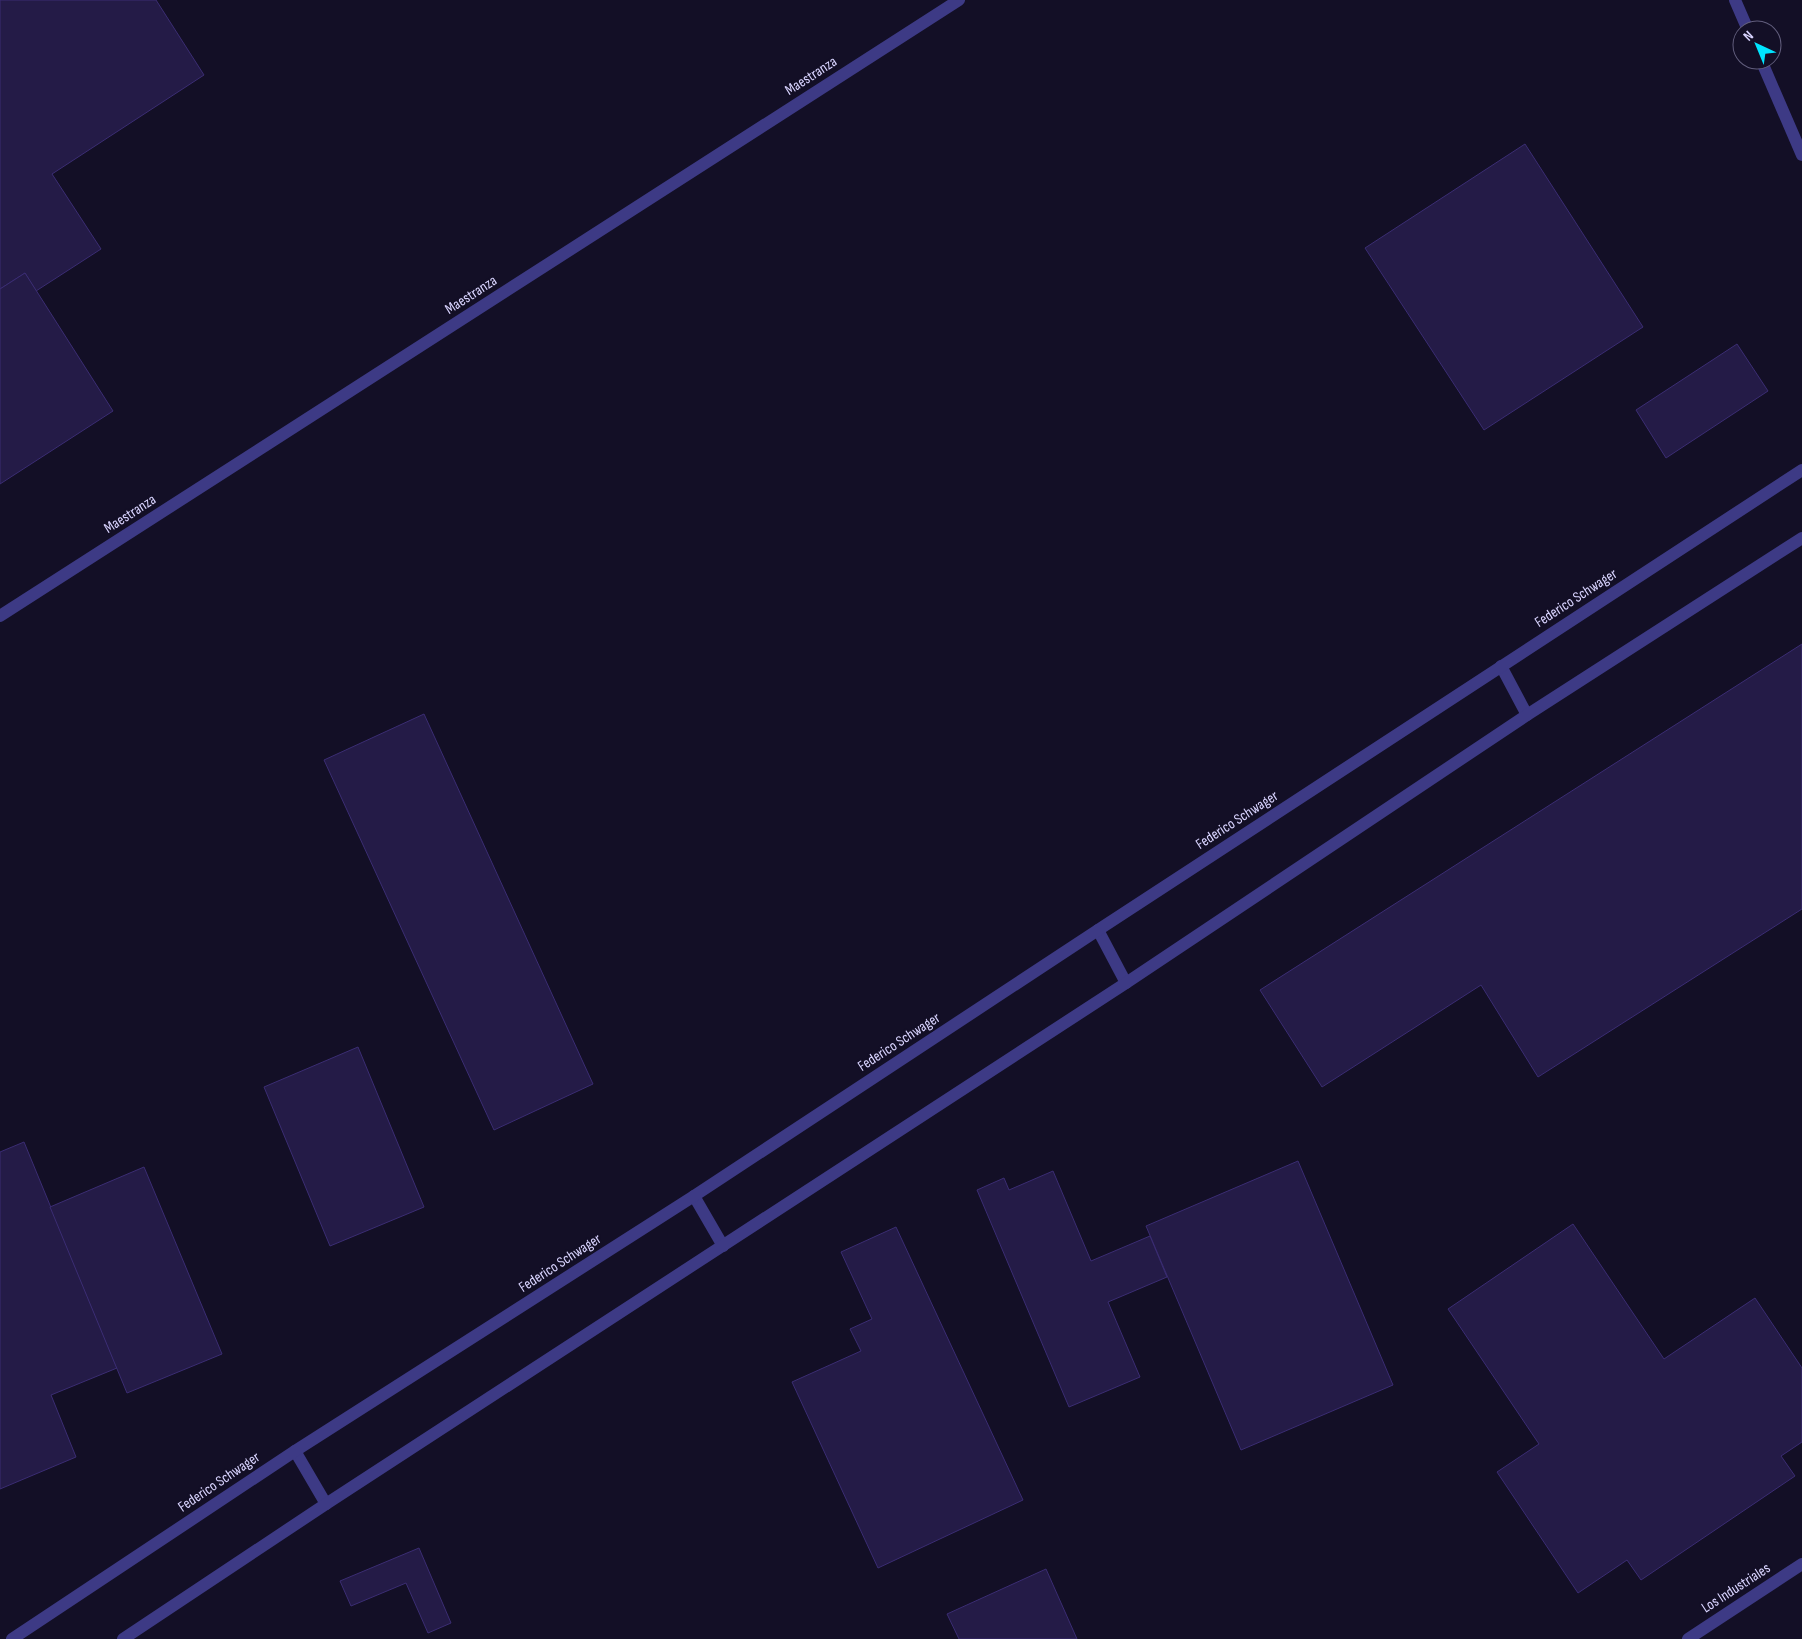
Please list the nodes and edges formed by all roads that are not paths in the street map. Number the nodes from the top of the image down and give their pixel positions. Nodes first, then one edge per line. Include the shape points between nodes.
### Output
1 (959, 0) edge
2 (1735, 0) edge
3 (1744, 20) edge
4 (1765, 70) edge
5 (1802, 155) edge
6 (1802, 470) edge
7 (1802, 538) edge
8 (0, 616) edge
9 (1501, 666) junction
10 (1528, 715) junction
11 (1098, 930) junction
12 (1126, 983) junction
13 (694, 1196) junction
14 (723, 1246) junction
15 (295, 1452) junction
16 (326, 1504) junction
17 (1802, 1564) edge
18 (12, 1639) edge
19 (123, 1639) edge
20 (1688, 1639) edge

1 - 8 street, Maestranza
2 - 3 street
4 - 5 street
6 - 9 street, Federico Schwager
7 - 10 street
9 - 10 street
9 - 11 street, Federico Schwager
10 - 12 street
11 - 12 street
11 - 13 street, Federico Schwager
12 - 14 street
13 - 14 street
13 - 15 street, Federico Schwager
14 - 16 street
15 - 16 street
15 - 18 street, Federico Schwager
16 - 19 street
17 - 20 street, Los Industriales

